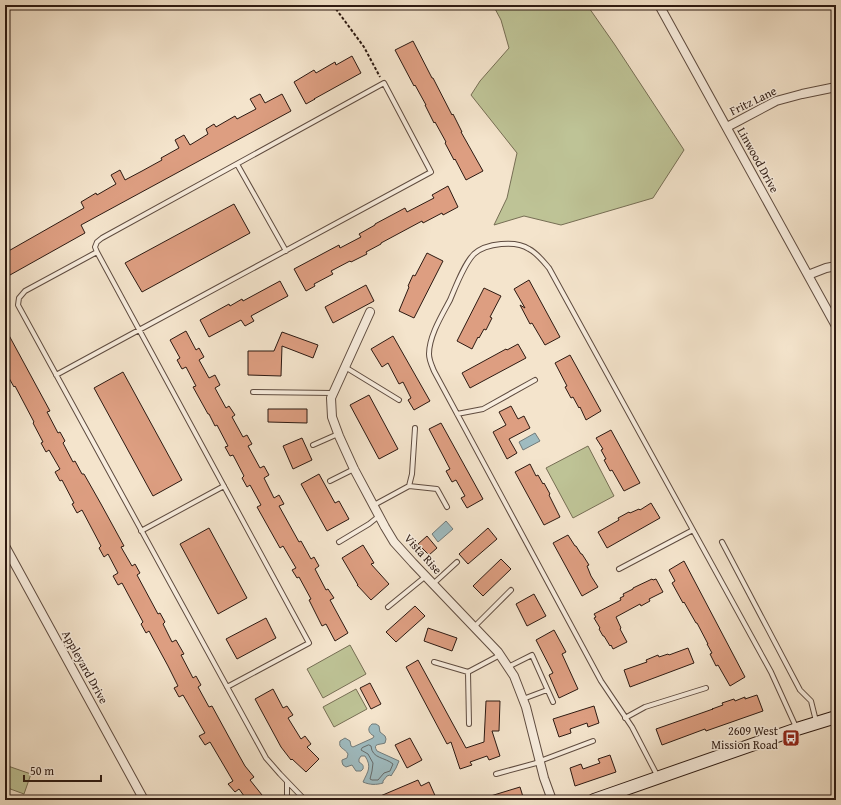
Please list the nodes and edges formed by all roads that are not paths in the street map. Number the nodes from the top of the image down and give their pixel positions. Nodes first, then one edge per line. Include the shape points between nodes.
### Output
1 (659, 5) edge
2 (836, 87) edge
3 (727, 127) junction
4 (237, 164) junction
5 (286, 251) junction
6 (97, 252) junction
7 (836, 266) edge
8 (808, 275) junction
9 (370, 312) dead end
10 (836, 326) edge
11 (139, 330) junction
12 (344, 366) junction
13 (56, 375) junction
14 (535, 380) dead end
15 (254, 392) dead end
16 (333, 393) junction
17 (399, 400) dead end
18 (457, 414) junction
19 (415, 428) dead end
20 (338, 434) junction
21 (312, 445) dead end
22 (354, 469) junction
23 (330, 481) dead end
24 (224, 486) junction
25 (409, 486) junction
26 (373, 505) junction
27 (447, 506) dead end
28 (379, 516) junction
29 (693, 530) junction
30 (141, 531) junction
31 (339, 542) dead end
32 (722, 542) dead end
33 (5, 546) edge
34 (457, 562) dead end
35 (619, 569) dead end
36 (426, 576) junction
37 (433, 584) junction
38 (511, 590) dead end
39 (388, 607) dead end
40 (474, 627) junction
41 (500, 655) junction
42 (434, 662) dead end
43 (508, 667) junction
44 (468, 672) junction
45 (227, 687) junction
46 (706, 688) dead end
47 (547, 690) junction
48 (523, 699) junction
49 (553, 702) dead end
50 (836, 717) edge
51 (625, 718) junction
52 (817, 722) junction
53 (469, 724) dead end
54 (797, 729) junction
55 (593, 741) dead end
56 (540, 762) junction
57 (496, 774) dead end
58 (658, 777) junction
59 (287, 782) junction
60 (144, 800) edge
61 (288, 800) edge
62 (304, 800) edge
63 (552, 800) edge
64 (594, 800) edge

1 - 3 street, Linwood Drive
2 - 3 street, Fritz Lane via 776,101
3 - 8 street, Linwood Drive
4 - 5 lane
4 - 5 lane via 384,83 431,172
4 - 6 lane via 102,238 95,247
5 - 11 lane
6 - 11 lane
6 - 13 lane via 25,291 19,298 18,305
7 - 8 street
8 - 10 street, Linwood Drive
9 - 12 street, Vista Rise
11 - 13 lane
11 - 24 lane
12 - 16 street, Vista Rise
12 - 17 lane
13 - 30 lane
14 - 18 lane via 483,409
15 - 16 lane
16 - 20 street, Vista Rise via 332,417
18 - 29 lane via 430,361 430,345 435,331 465,266 474,254 496,245 522,245 539,256 549,268
18 - 51 lane via 601,681
19 - 25 lane
20 - 21 lane
20 - 22 street, Vista Rise
22 - 23 lane
22 - 26 street, Vista Rise
24 - 30 lane
24 - 45 lane via 309,643
25 - 26 lane
25 - 27 lane via 437,489
26 - 28 street, Vista Rise
28 - 31 lane
28 - 36 street, Vista Rise via 394,542
29 - 35 lane
29 - 54 lane via 771,672
30 - 45 lane
32 - 52 lane via 800,690 811,701
33 - 60 street, Appleyard Drive
34 - 37 lane
36 - 37 street, Vista Rise
36 - 39 lane
37 - 40 street, Vista Rise
38 - 40 lane
40 - 41 street, Vista Rise
41 - 43 street, Vista Rise
41 - 44 lane
42 - 44 lane
43 - 47 lane via 532,655
43 - 48 street, Vista Rise
44 - 53 lane
45 - 59 lane via 266,758
46 - 51 lane via 645,708
47 - 48 lane
47 - 49 lane
48 - 56 street, Vista Rise
50 - 52 street
51 - 58 lane
52 - 54 street
54 - 58 street
55 - 56 lane
56 - 57 lane
56 - 63 street, Vista Rise
58 - 64 street
59 - 61 lane
59 - 62 lane

